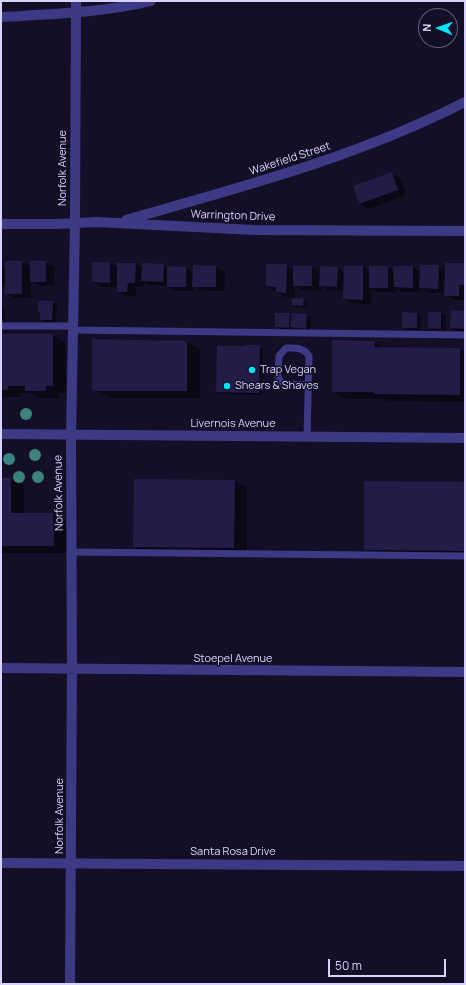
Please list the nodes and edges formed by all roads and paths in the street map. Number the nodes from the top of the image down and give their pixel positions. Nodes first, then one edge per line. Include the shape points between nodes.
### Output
1 (76, 1) edge
2 (151, 1) edge
3 (76, 14) junction
4 (1, 17) edge
5 (465, 102) edge
6 (75, 223) junction
7 (117, 223) junction
8 (1, 224) edge
9 (465, 231) edge
10 (1, 326) edge
11 (73, 328) junction
12 (465, 335) edge
13 (308, 385) junction
14 (1, 434) edge
15 (71, 435) junction
16 (307, 437) junction
17 (465, 438) edge
18 (72, 552) junction
19 (465, 556) edge
20 (1, 668) edge
21 (72, 669) junction
22 (465, 672) edge
23 (1, 863) edge
24 (71, 864) junction
25 (465, 866) edge
26 (70, 984) edge

1 - 3 street, Norfolk Avenue
2 - 3 street
3 - 4 street
3 - 6 street, Norfolk Avenue
5 - 7 street, Wakefield Street via 367,146 312,166
6 - 7 street, Warrington Drive
6 - 8 street, Warrington Drive
6 - 11 street, Norfolk Avenue
7 - 9 street, Warrington Drive via 254,230
10 - 11 lane
11 - 12 lane
11 - 15 street, Norfolk Avenue
13 - 13 lane via 309,356 301,349 286,348 279,356 278,377 284,384
13 - 16 lane
14 - 15 street, Livernois Avenue
15 - 16 street, Livernois Avenue
15 - 18 street, Norfolk Avenue
16 - 17 street, Livernois Avenue
18 - 19 lane
18 - 21 street, Norfolk Avenue
20 - 21 street, Stoepel Avenue
21 - 22 street, Stoepel Avenue
21 - 24 street, Norfolk Avenue
23 - 24 street, Santa Rosa Drive
24 - 25 street, Santa Rosa Drive
24 - 26 street, Norfolk Avenue

